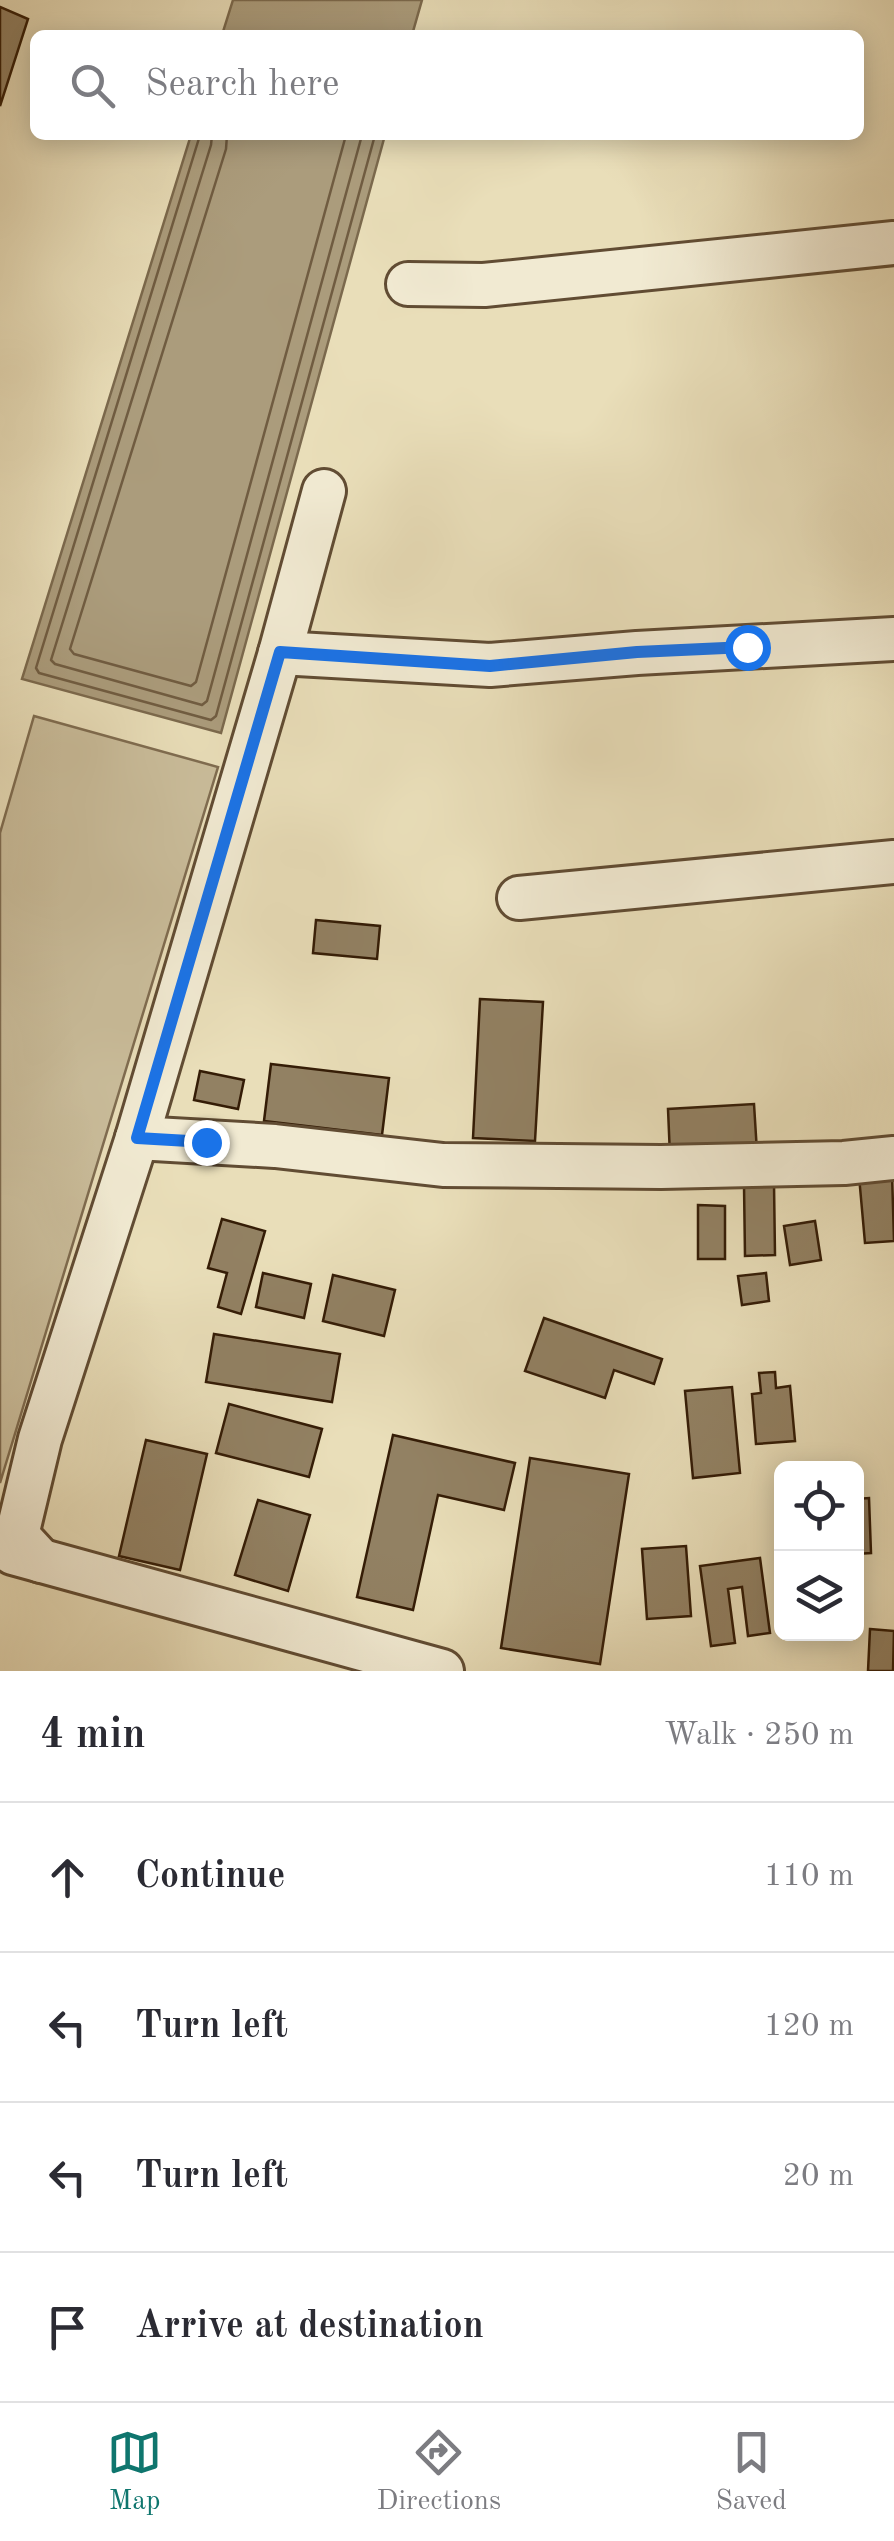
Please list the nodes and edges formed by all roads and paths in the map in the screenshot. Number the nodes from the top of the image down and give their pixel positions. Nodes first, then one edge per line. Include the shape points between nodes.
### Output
1 (894, 243) edge
2 (408, 284) dead end
3 (324, 490) dead end
4 (894, 639) edge
5 (280, 652) junction
6 (894, 862) edge
7 (519, 898) dead end
8 (137, 1138) junction
9 (894, 1158) edge
10 (0, 1550) edge
11 (40, 1561) junction
12 (442, 1671) edge

1 - 2 street via 484,286
3 - 5 street
4 - 5 street via 490,666
5 - 8 street
6 - 7 street
8 - 9 street via 443,1165 661,1168
8 - 11 street via 40,1439 16,1535
10 - 11 street
11 - 12 street

